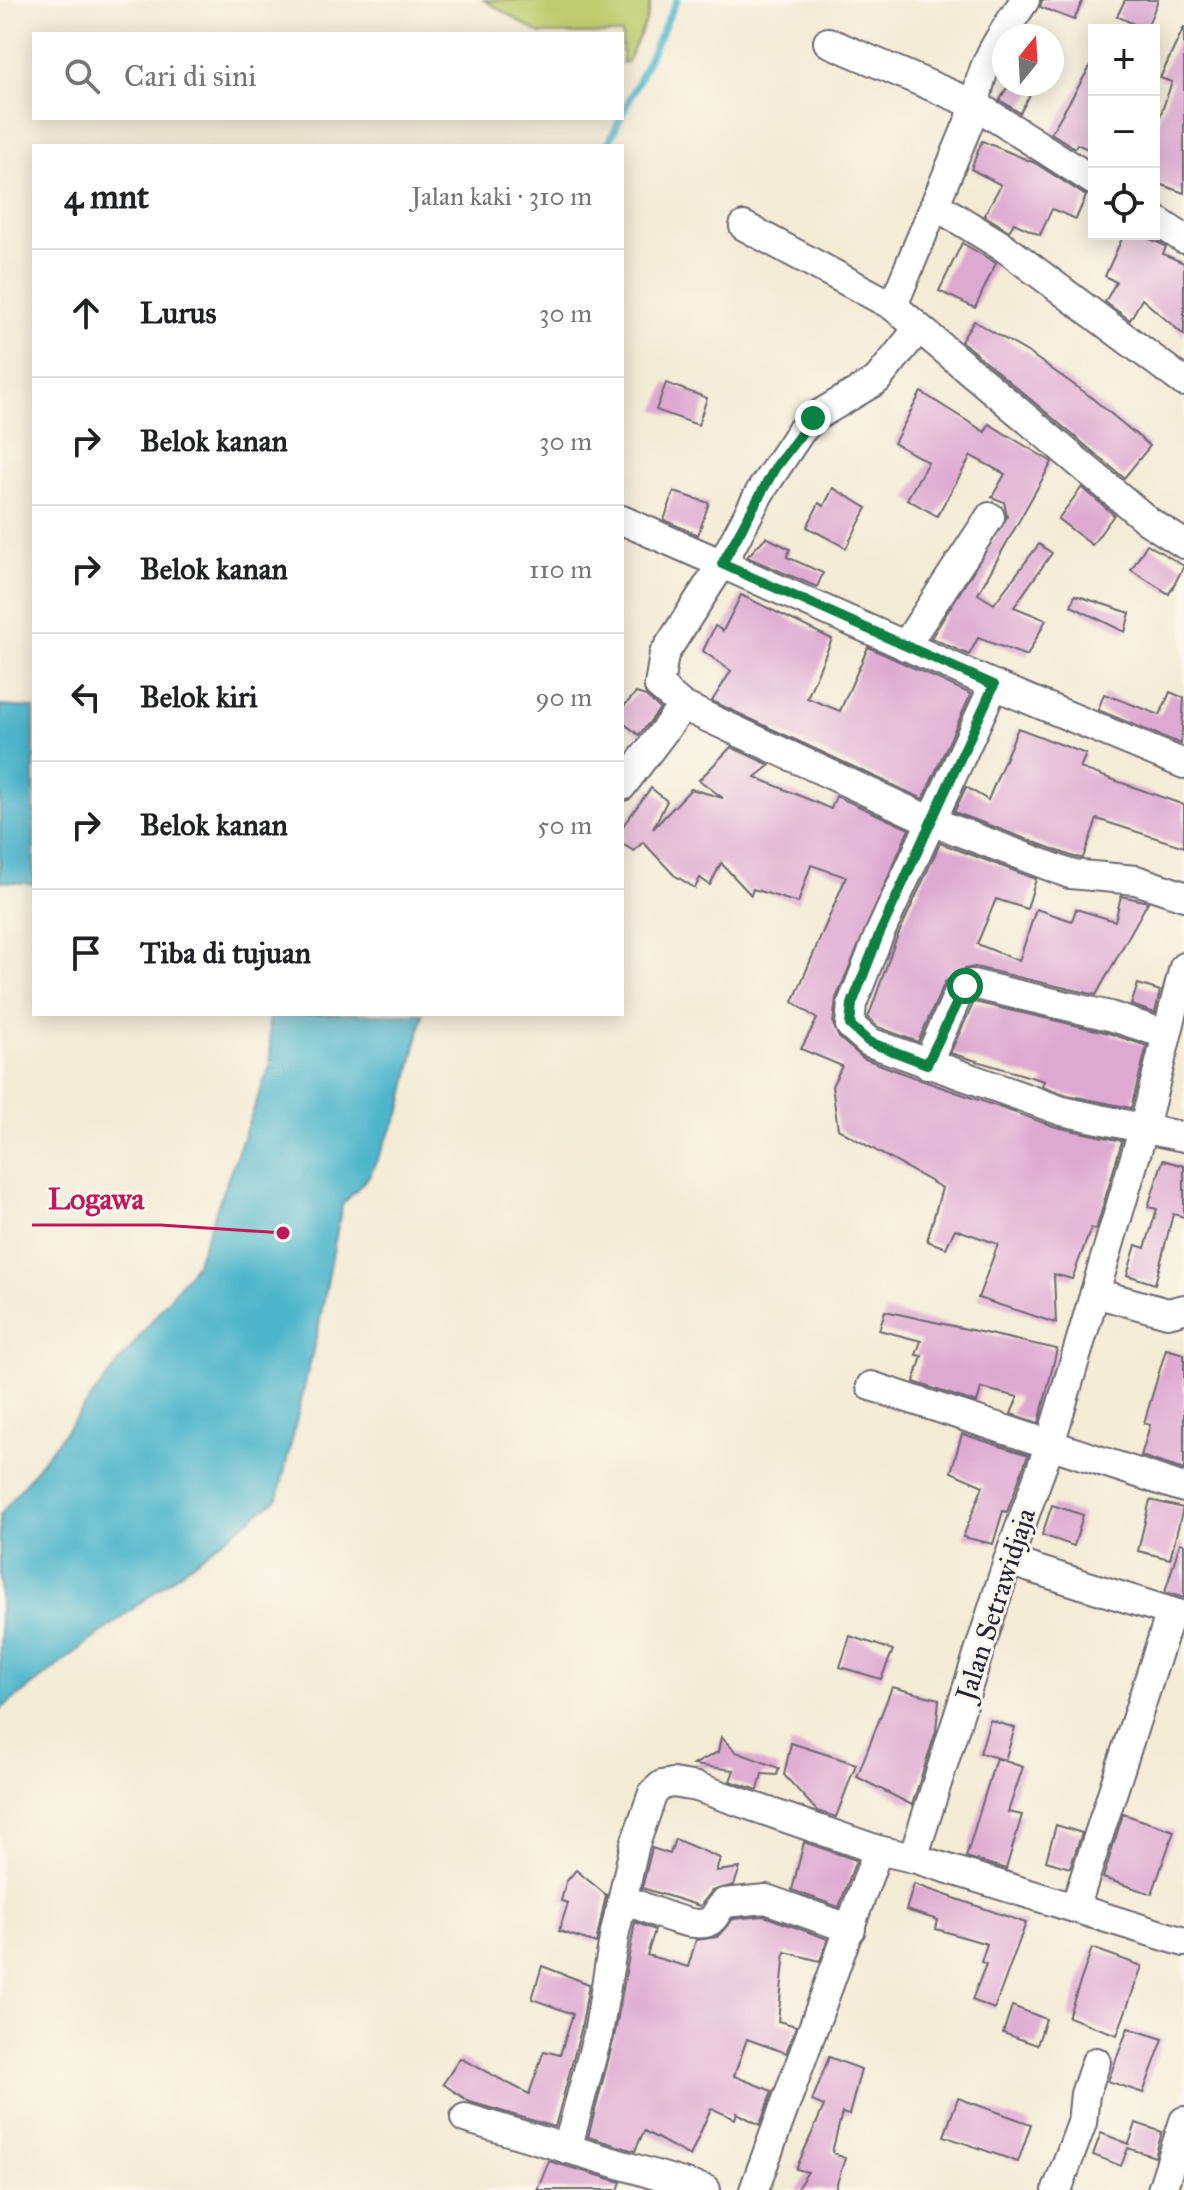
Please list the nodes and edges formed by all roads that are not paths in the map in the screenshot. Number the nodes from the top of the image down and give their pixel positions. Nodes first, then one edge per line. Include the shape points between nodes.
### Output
1 (1025, 0) edge
2 (828, 42) dead end
3 (976, 105) junction
4 (1088, 177) edge
5 (935, 205) junction
6 (1160, 223) edge
7 (744, 226) dead end
8 (1184, 239) edge
9 (893, 306) junction
10 (918, 329) junction
11 (1184, 382) edge
12 (990, 517) dead end
13 (624, 521) edge
14 (1184, 544) edge
15 (722, 564) junction
16 (905, 646) junction
17 (994, 685) junction
18 (683, 706) junction
19 (1184, 764) edge
20 (624, 783) edge
21 (931, 821) junction
22 (1184, 896) edge
23 (1184, 967) edge
24 (1165, 1034) junction
25 (927, 1064) junction
26 (1144, 1127) junction
27 (1184, 1137) edge
28 (1095, 1293) junction
29 (1184, 1309) edge
30 (871, 1386) dead end
31 (1050, 1444) junction
32 (1184, 1488) edge
33 (1008, 1561) junction
34 (1178, 1614) edge
35 (878, 1850) junction
36 (913, 1858) junction
37 (623, 1899) junction
38 (1075, 1908) junction
39 (851, 1929) junction
40 (1184, 1942) edge
41 (1096, 2062) dead end
42 (465, 2118) dead end
43 (1184, 2121) edge
44 (567, 2149) junction
45 (706, 2190) edge
46 (754, 2190) edge
47 (1057, 2190) edge
48 (1162, 2190) edge

1 - 3 street via 985,64
2 - 3 street
3 - 4 street
3 - 5 street
5 - 9 street
5 - 11 street via 1005,248
6 - 8 street
7 - 9 street
9 - 10 street
10 - 14 street via 1148,521
10 - 15 street via 877,380 813,418 800,432
12 - 16 street
13 - 15 street
15 - 16 street
15 - 18 street via 664,654 659,686
16 - 17 street
17 - 19 street
17 - 21 street
18 - 20 street
18 - 21 street
21 - 22 street via 1070,874 1136,880
21 - 25 street via 849,1015 850,1025 869,1042
23 - 24 street, Jalan Setrawidjaja
24 - 25 street via 972,984 960,990
24 - 26 street, Jalan Setrawidjaja
25 - 26 street via 1062,1111
26 - 27 street
26 - 28 street, Jalan Setrawidjaja
28 - 29 street via 1168,1313
28 - 31 street, Jalan Setrawidjaja
30 - 31 street
31 - 32 street
31 - 33 street, Jalan Setrawidjaja
33 - 34 street
33 - 36 street, Jalan Setrawidjaja
34 - 38 street
35 - 36 street
35 - 37 street via 722,1794 662,1785 653,1793 635,1844
35 - 39 street
36 - 38 street
37 - 39 street via 702,1924 724,1903 766,1899
37 - 44 street via 598,2034
38 - 40 street
39 - 46 street
41 - 47 street via 1082,2123
42 - 44 street
43 - 48 street
44 - 45 street

